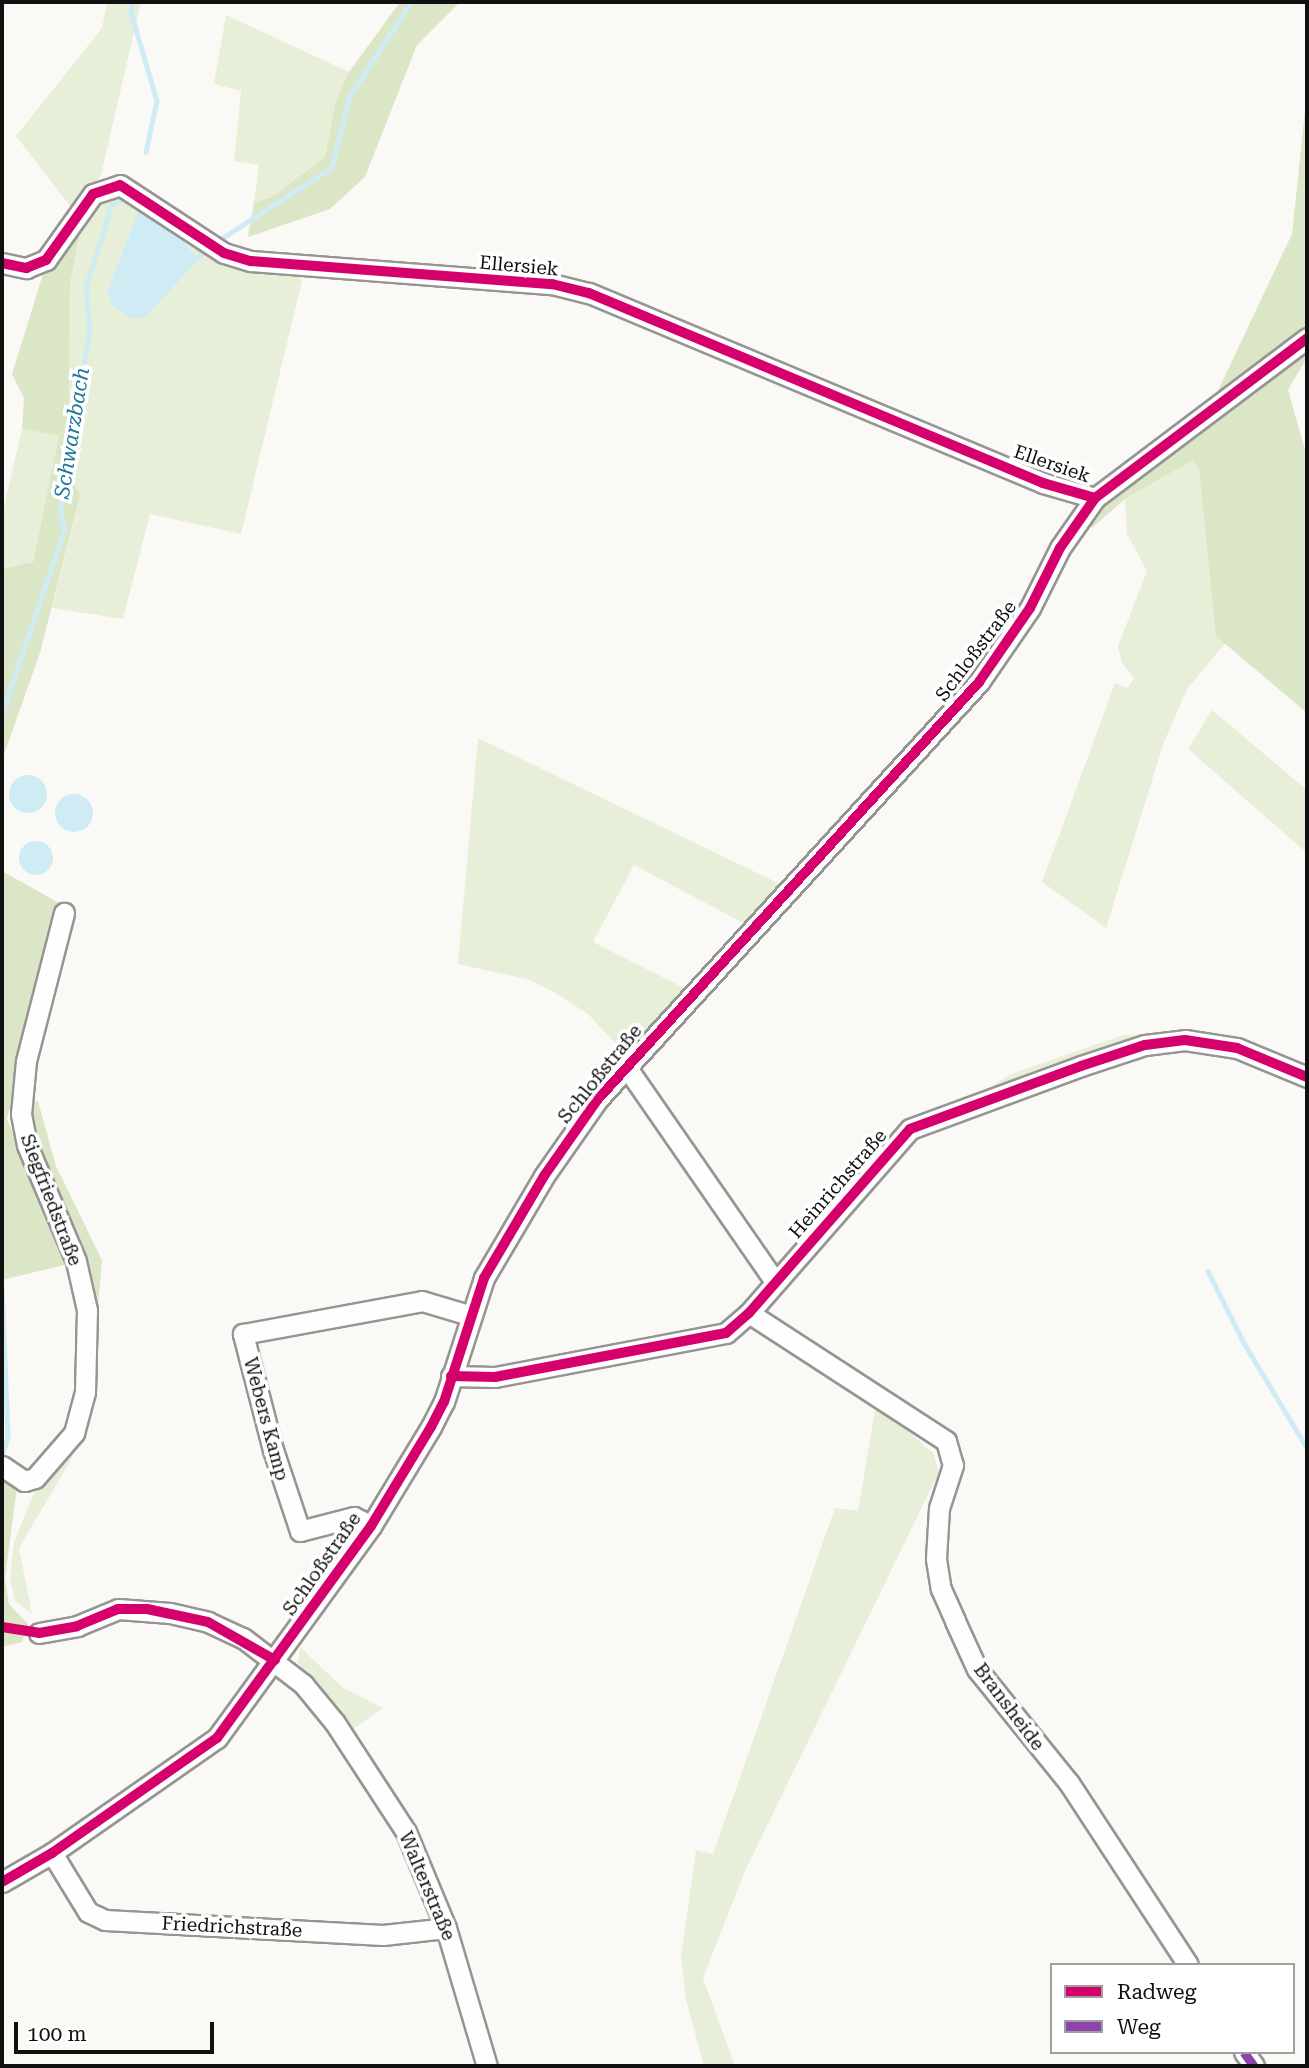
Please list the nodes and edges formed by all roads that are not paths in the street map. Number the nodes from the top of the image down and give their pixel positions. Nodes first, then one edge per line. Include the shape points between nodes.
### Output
1 (2, 263) edge
2 (1307, 338) edge
3 (1095, 498) junction
4 (64, 912) dead end
5 (625, 1065) junction
6 (1307, 1077) edge
7 (775, 1282) junction
8 (749, 1312) junction
9 (469, 1315) junction
10 (451, 1376) junction
11 (3, 1467) edge
12 (371, 1526) junction
13 (39, 1633) dead end
14 (275, 1660) junction
15 (52, 1853) junction
16 (2, 1882) edge
17 (446, 1928) junction
18 (1187, 1963) edge
19 (487, 2066) edge

1 - 3 street, Ellersiek via 26,268 46,260 77,213 105,186 120,185 213,245 251,261 552,284 589,293 1031,478
2 - 3 street, Schloßstraße
3 - 5 street, Schloßstraße via 1060,548 1030,608 979,682
4 - 11 street, Siegfriedstraße via 26,1061 21,1114 27,1145 79,1273 87,1310 85,1392 74,1433 35,1478 24,1481
5 - 7 street
5 - 9 street, Schloßstraße via 579,1124 511,1228
6 - 7 street, Heinrichstraße via 1212,1043 1145,1045 928,1120 895,1143
7 - 8 street, Heinrichstraße
8 - 10 street, Heinrichstraße via 726,1333 709,1339 495,1377
8 - 18 street, Bransheide via 946,1441 953,1465 939,1508 936,1559 941,1589 977,1669 1069,1783
9 - 10 street, Schloßstraße
9 - 12 street, Webers Kamp via 422,1301 243,1334 300,1531 354,1517
10 - 12 street, Schloßstraße via 431,1427
12 - 14 street, Schloßstraße
13 - 14 street, Walterstraße via 77,1626 118,1609 147,1609 208,1622
14 - 15 street, Schloßstraße via 217,1738
14 - 17 street, Walterstraße via 335,1723 406,1832
15 - 16 street, Schloßstraße
15 - 17 street, Friedrichstraße via 88,1912 105,1920 383,1935
17 - 19 street, Walterstraße

